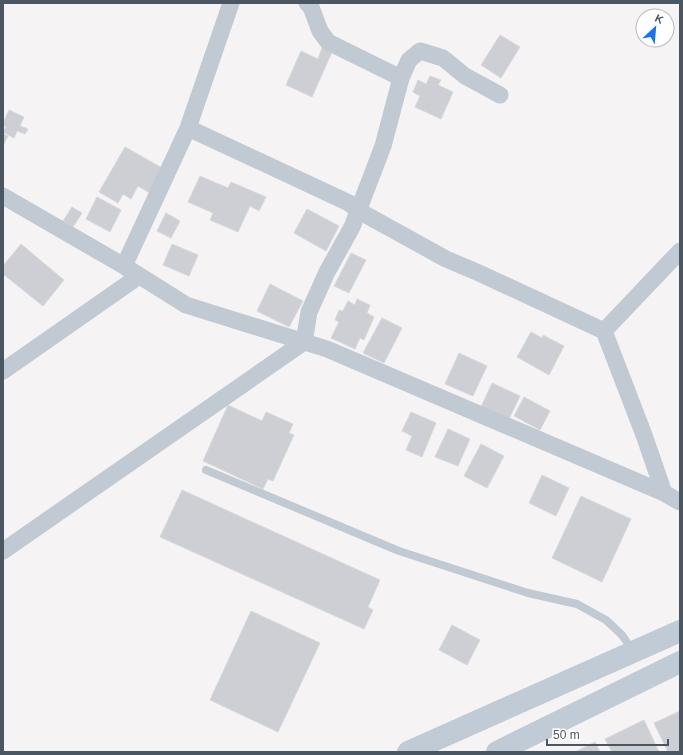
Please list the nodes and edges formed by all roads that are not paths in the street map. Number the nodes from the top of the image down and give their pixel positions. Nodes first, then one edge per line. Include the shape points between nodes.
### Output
1 (231, 3) edge
2 (307, 3) edge
3 (401, 78) junction
4 (500, 95) dead end
5 (188, 128) junction
6 (3, 196) edge
7 (359, 211) junction
8 (680, 251) edge
9 (124, 266) junction
10 (139, 276) junction
11 (604, 331) junction
12 (304, 342) junction
13 (3, 371) edge
14 (206, 470) dead end
15 (664, 493) junction
16 (680, 502) edge
17 (3, 551) edge
18 (680, 631) edge
19 (634, 652) junction
20 (680, 662) edge
21 (408, 752) edge
22 (497, 752) edge

1 - 5 street
2 - 3 street via 328,42
3 - 4 street via 409,60 420,51 443,58 465,76
3 - 7 street via 383,146
5 - 7 street via 349,203
5 - 9 street
6 - 9 street
7 - 11 street via 446,260
7 - 12 street via 309,312
8 - 11 street
9 - 10 street
10 - 12 street via 186,305
10 - 13 street
11 - 15 street
12 - 15 street via 327,349
12 - 17 street
14 - 19 lane via 399,551 528,593 577,604 606,620 622,635
15 - 16 street
18 - 19 main road
19 - 21 main road
20 - 22 main road

